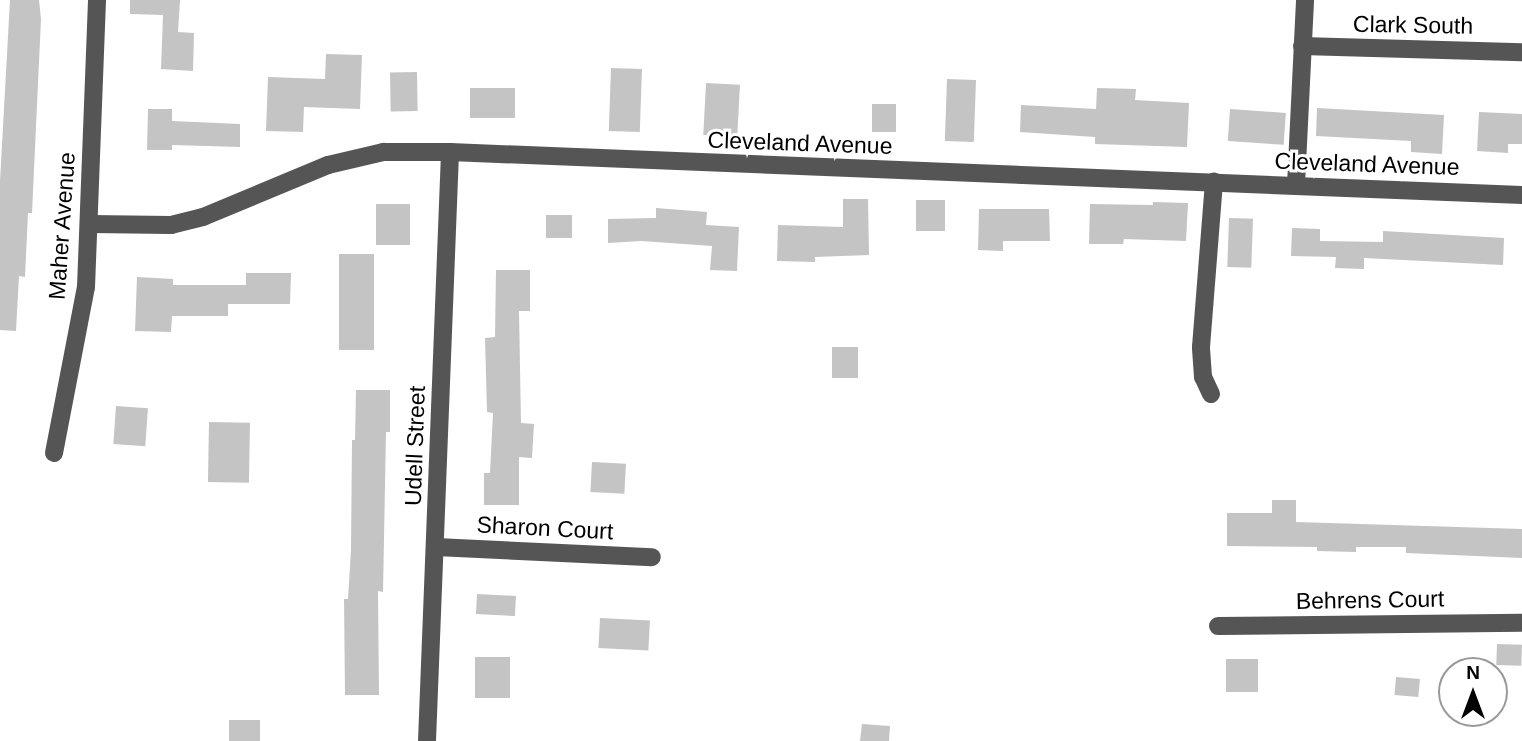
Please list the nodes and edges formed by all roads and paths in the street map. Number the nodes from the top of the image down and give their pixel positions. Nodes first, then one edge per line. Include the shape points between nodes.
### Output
1 (97, 0) edge
2 (1304, 0) edge
3 (1303, 46) junction
4 (1522, 52) edge
5 (450, 152) junction
6 (1214, 182) junction
7 (1296, 185) junction
8 (1522, 195) edge
9 (90, 224) junction
10 (1211, 394) dead end
11 (54, 453) dead end
12 (436, 547) junction
13 (652, 557) dead end
14 (1522, 623) edge
15 (1218, 626) dead end
16 (427, 741) edge

1 - 9 street, Maher Avenue
2 - 3 street
3 - 4 street, Clark South
3 - 7 street
5 - 6 street, Cleveland Avenue
5 - 9 street, Cleveland Avenue via 353,157 171,225
5 - 12 street, Udell Street
6 - 7 street, Cleveland Avenue
6 - 10 street via 1201,347 1203,377
7 - 8 street, Cleveland Avenue
9 - 11 street, Maher Avenue via 86,287
12 - 13 street, Sharon Court
12 - 16 street, Udell Street
14 - 15 street, Behrens Court

